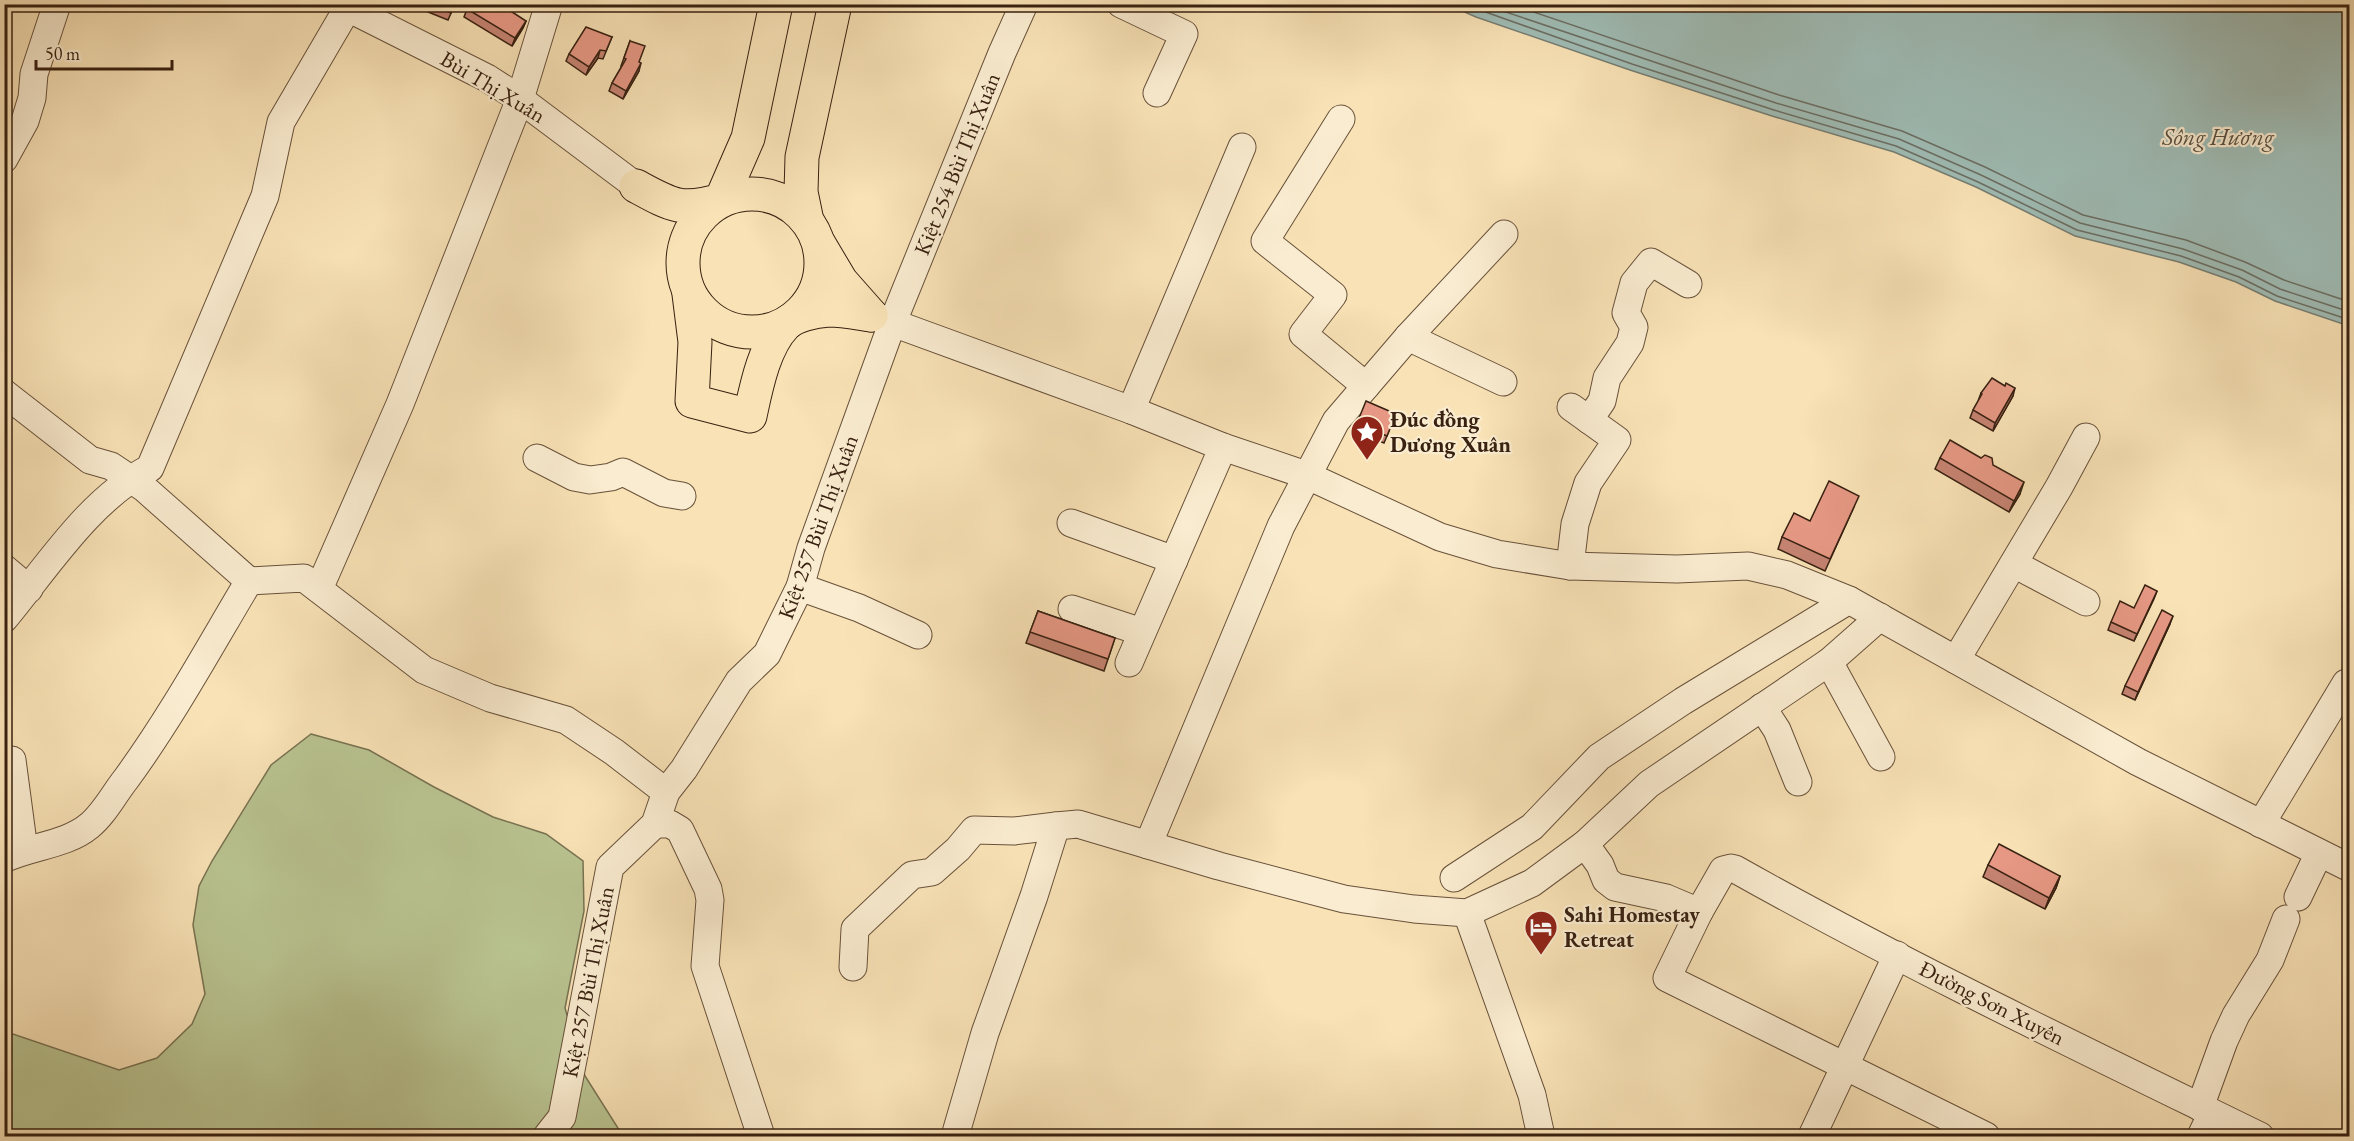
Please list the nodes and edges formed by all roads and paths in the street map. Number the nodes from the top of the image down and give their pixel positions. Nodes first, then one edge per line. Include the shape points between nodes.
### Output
1 (57, 4) edge
2 (549, 4) edge
3 (761, 4) edge
4 (776, 4) edge
5 (835, 4) edge
6 (851, 4) edge
7 (1024, 4) edge
8 (1121, 4) edge
9 (347, 6) edge
10 (1157, 93) dead end
11 (520, 99) junction
12 (1341, 119) dead end
13 (748, 138) junction
14 (1242, 147) dead end
15 (801, 157) junction
16 (4, 159) edge
17 (636, 186) junction
18 (721, 200) junction
19 (813, 231) junction
20 (1504, 234) dead end
21 (686, 284) junction
22 (1688, 284) dead end
23 (881, 319) junction
24 (785, 324) junction
25 (1408, 337) junction
26 (1503, 382) dead end
27 (1366, 386) junction
28 (4, 393) edge
29 (1131, 410) junction
30 (2086, 437) dead end
31 (1223, 447) junction
32 (537, 458) dead end
33 (1306, 475) junction
34 (129, 479) junction
35 (682, 496) dead end
36 (1071, 523) dead end
37 (1174, 560) junction
38 (2014, 564) junction
39 (1570, 566) junction
40 (4, 568) edge
41 (249, 581) junction
42 (800, 587) junction
43 (29, 589) junction
44 (319, 589) junction
45 (1849, 600) junction
46 (2086, 602) dead end
47 (1072, 609) dead end
48 (1880, 617) junction
49 (4, 619) edge
50 (1142, 632) junction
51 (918, 635) dead end
52 (1956, 660) junction
53 (1829, 662) junction
54 (1129, 663) dead end
55 (2346, 683) dead end
56 (1762, 707) junction
57 (1881, 757) dead end
58 (12, 760) dead end
59 (1798, 782) dead end
60 (666, 792) junction
61 (655, 824) junction
62 (2261, 824) junction
63 (1056, 826) junction
64 (1148, 844) junction
65 (1585, 844) junction
66 (2319, 853) junction
67 (14, 855) edge
68 (2349, 868) edge
69 (1454, 878) dead end
70 (1699, 912) junction
71 (1467, 913) junction
72 (1897, 956) junction
73 (853, 967) dead end
74 (1845, 1066) junction
75 (2204, 1119) edge
76 (547, 1137) edge
77 (761, 1137) edge
78 (955, 1137) edge
79 (1541, 1137) edge
80 (1812, 1137) edge
81 (1986, 1137) edge
82 (2260, 1137) edge

1 - 16 street via 34,74 25,122
2 - 11 street
3 - 13 main road via 749,60
4 - 13 main road
5 - 15 main road
6 - 15 main road via 834,79
7 - 23 street, Kiệt 254 Bùi Thị Xuân
8 - 10 street via 1184,34
9 - 11 street, Bùi Thị Xuân
9 - 34 street via 281,122 265,196 150,468
11 - 17 street, Bùi Thị Xuân
11 - 44 street via 400,404
12 - 27 street via 1265,241 1333,295 1303,334
13 - 18 main road
14 - 29 street
15 - 19 main road via 801,192
17 - 18 main road via 669,204 699,206
17 - 21 main road via 668,234
18 - 19 main road via 744,193 768,195 790,204
18 - 21 main road via 703,212 690,230 682,251
19 - 23 main road via 841,281
19 - 24 main road via 822,266 816,289 804,309
20 - 25 street
21 - 24 main road via 703,312 721,325 742,332 764,331
21 - 24 main road via 695,342 692,401 750,416 760,374
22 - 39 street via 1651,262 1634,283 1626,313 1634,327 1630,343 1607,378 1602,401 1580,413 1617,440 1588,483 1575,524
23 - 24 main road via 828,310 804,314
23 - 29 street
23 - 42 street, Kiệt 257 Bùi Thị Xuân
25 - 26 street
25 - 27 street
27 - 33 street via 1336,421
28 - 34 street via 90,460 111,466
29 - 31 street
30 - 38 street
31 - 33 street
31 - 37 street
32 - 35 street via 574,477 598,479 624,472 664,493
33 - 39 street via 1440,537 1497,554
33 - 64 street
34 - 41 street
34 - 43 street via 98,504
36 - 37 street
37 - 50 street
38 - 46 street
38 - 52 street
39 - 45 street via 1748,566 1787,574
40 - 43 street
41 - 44 street via 304,578
41 - 67 street via 156,738 97,818 80,832 56,843
42 - 51 street
42 - 60 street, Kiệt 257 Bùi Thị Xuân via 767,654 739,681
43 - 49 street
44 - 60 street via 424,670 490,698 566,720
45 - 48 street
45 - 69 street via 1599,757 1532,827
47 - 50 street
48 - 52 street
48 - 53 street
50 - 54 street
52 - 62 street via 2138,762
53 - 56 street
53 - 57 street
55 - 62 street
56 - 59 street via 1777,730
56 - 65 street via 1649,784
58 - 67 street
60 - 61 street, Kiệt 257 Bùi Thị Xuân
61 - 76 street, Kiệt 257 Bùi Thị Xuân via 610,867 562,1117
61 - 77 street via 670,824 680,830 708,889 705,966
62 - 66 street
63 - 64 street via 1078,824
63 - 73 street via 974,830 932,872 912,875 855,929
63 - 78 street
64 - 71 street via 1344,898
65 - 70 street via 1606,880 1615,887 1666,898
65 - 71 street via 1532,883
66 - 68 street
66 - 75 street via 2270,960 2224,1041
70 - 72 street, Đường Sơn Xuyên via 1723,870 1735,869
70 - 74 street via 1667,978
71 - 79 street via 1532,1095
72 - 74 street
72 - 75 street, Đường Sơn Xuyên
74 - 80 street
74 - 81 street
75 - 82 street, Đường Sơn Xuyên

